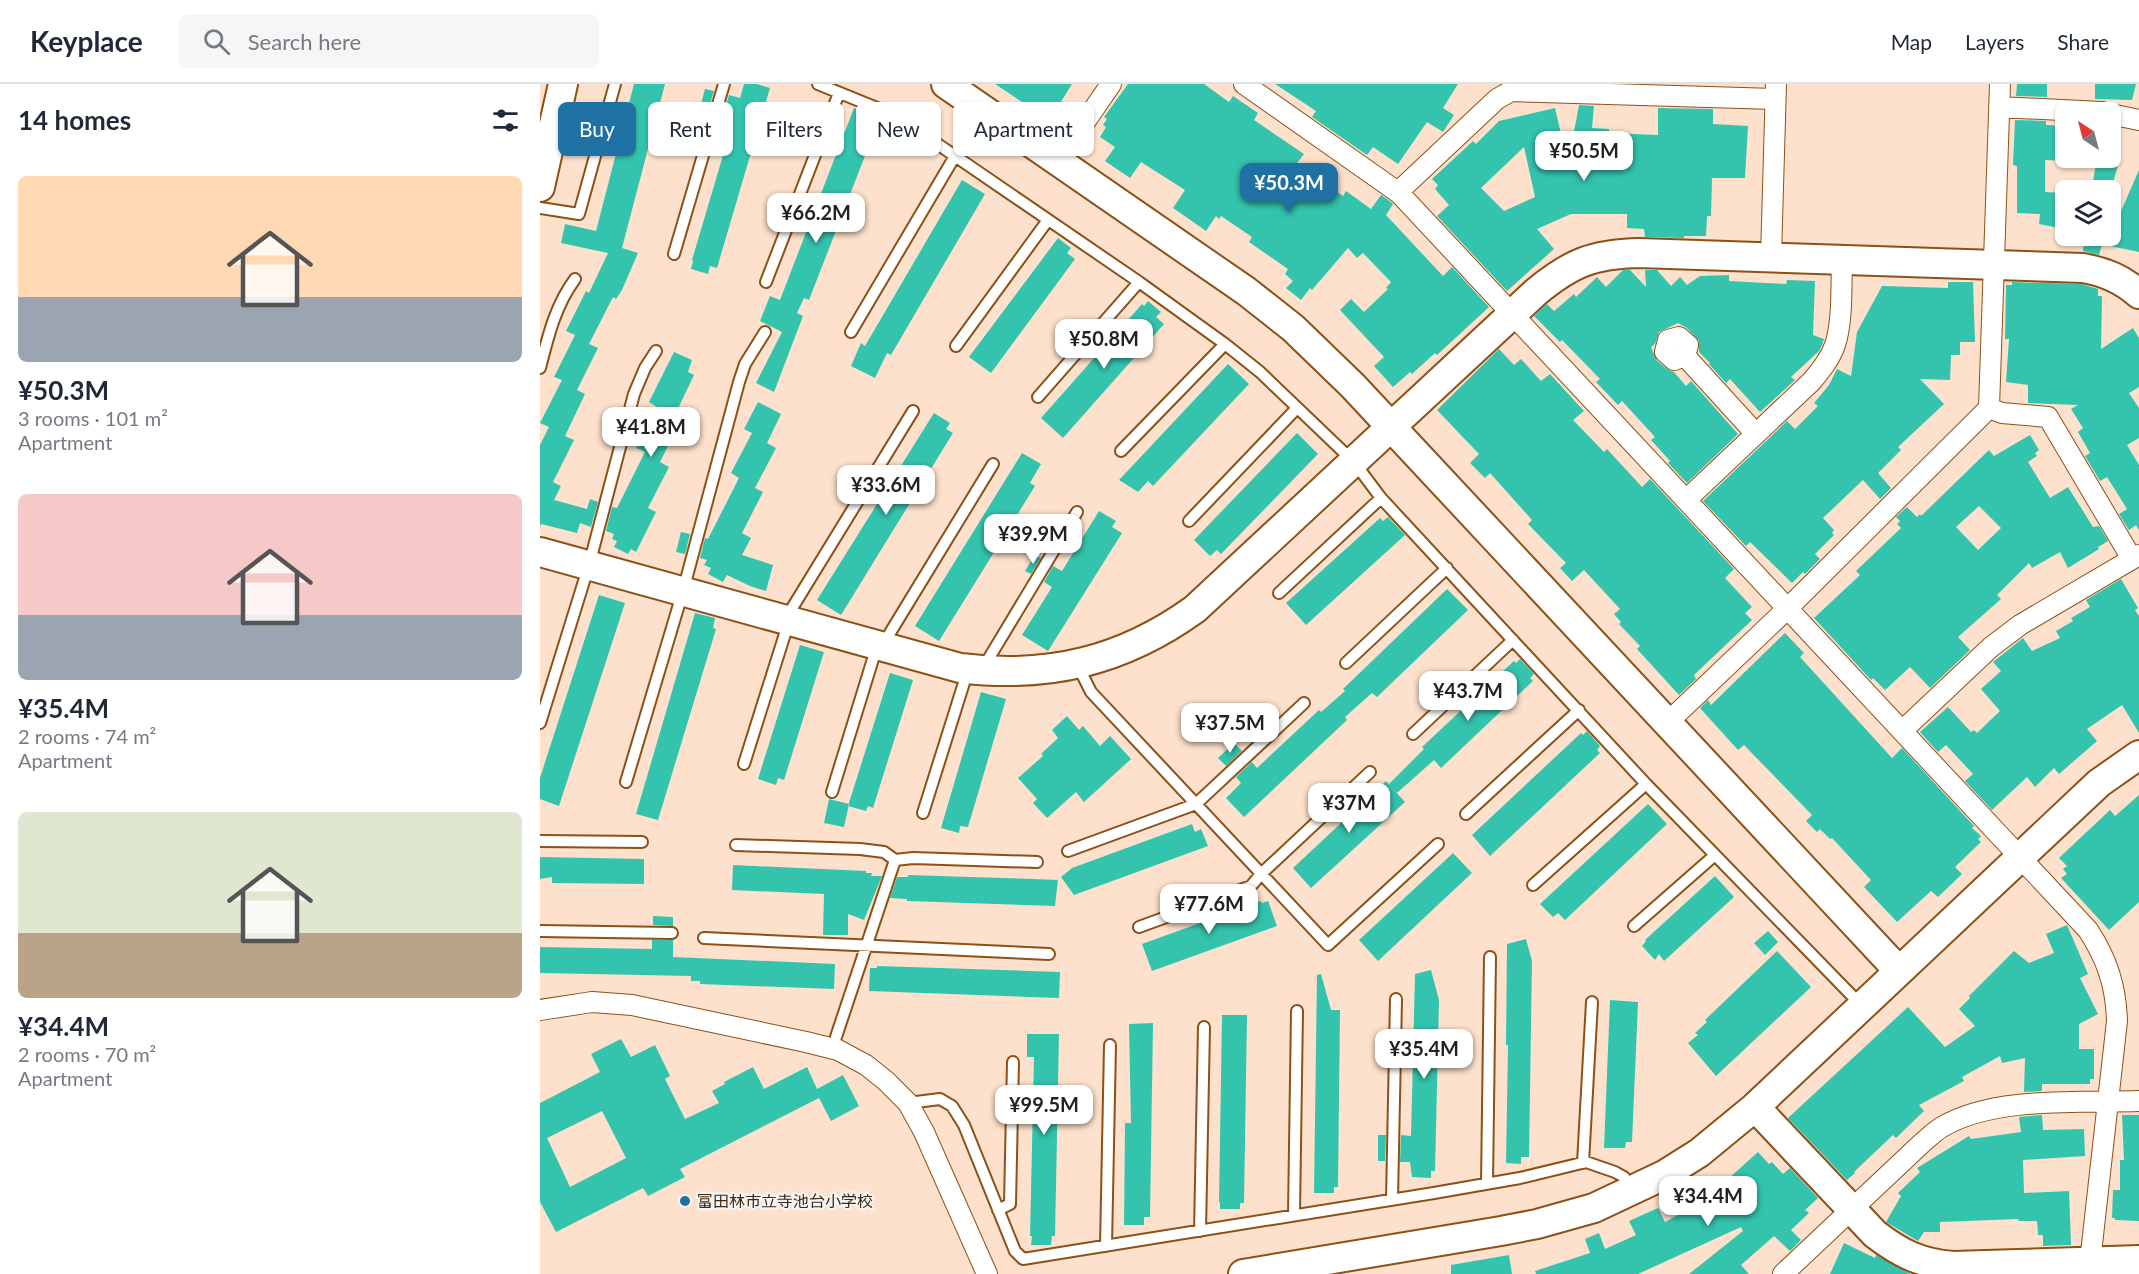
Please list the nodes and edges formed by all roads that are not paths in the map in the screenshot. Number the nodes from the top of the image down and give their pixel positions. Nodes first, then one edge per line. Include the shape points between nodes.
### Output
1 (563, 84) edge
2 (615, 84) edge
3 (724, 84) edge
4 (818, 84) edge
5 (946, 84) edge
6 (1111, 84) edge
7 (1244, 84) edge
8 (2000, 84) edge
9 (1509, 88) edge
10 (1775, 91) edge
11 (839, 93) junction
12 (1999, 107) junction
13 (2055, 110) edge
14 (2121, 116) edge
15 (2139, 120) edge
16 (953, 155) edge
17 (955, 156) joint
18 (1058, 161) junction
19 (540, 185) edge
20 (1398, 192) junction
21 (540, 208) edge
22 (1047, 220) junction
23 (674, 254) dead end
24 (1771, 257) junction
25 (1842, 260) junction
26 (1993, 264) junction
27 (574, 279) dead end
28 (766, 282) dead end
29 (1139, 282) junction
30 (2139, 294) edge
31 (1512, 314) junction
32 (765, 332) dead end
33 (851, 332) dead end
34 (1225, 344) junction
35 (956, 346) dead end
36 (656, 351) dead end
37 (1685, 357) dead end
38 (540, 368) edge
39 (1038, 397) dead end
40 (1297, 408) junction
41 (1989, 408) junction
42 (913, 411) dead end
43 (1391, 427) junction
44 (1756, 434) junction
45 (1121, 452) dead end
46 (1354, 462) junction
47 (993, 464) dead end
48 (1382, 498) junction
49 (1686, 500) junction
50 (1077, 512) dead end
51 (1189, 521) dead end
52 (540, 552) edge
53 (2136, 557) edge
54 (589, 566) junction
55 (1447, 568) junction
56 (683, 591) junction
57 (1279, 593) dead end
58 (1788, 608) junction
59 (787, 620) junction
60 (1513, 640) junction
61 (879, 646) junction
62 (1346, 663) dead end
63 (1077, 664) junction
64 (975, 670) junction
65 (1304, 703) dead end
66 (1579, 710) junction
67 (540, 723) edge
68 (1667, 723) junction
69 (1903, 730) junction
70 (1413, 734) dead end
71 (2139, 755) edge
72 (744, 764) dead end
73 (1370, 772) dead end
74 (626, 782) dead end
75 (1646, 784) junction
76 (832, 792) dead end
77 (1196, 804) junction
78 (923, 813) dead end
79 (1466, 814) dead end
80 (540, 841) edge
81 (642, 842) dead end
82 (1438, 844) dead end
83 (736, 845) dead end
84 (1068, 851) dead end
85 (1715, 855) junction
86 (2021, 856) junction
87 (895, 860) junction
88 (1037, 862) dead end
89 (1261, 874) junction
90 (1533, 885) dead end
91 (1635, 926) dead end
92 (1139, 927) dead end
93 (540, 931) edge
94 (672, 933) dead end
95 (704, 938) dead end
96 (867, 946) junction
97 (1049, 954) dead end
98 (1490, 957) dead end
99 (1899, 971) junction
100 (1396, 999) dead end
101 (1592, 1002) dead end
102 (1862, 1006) junction
103 (540, 1010) edge
104 (1297, 1011) dead end
105 (1204, 1027) dead end
106 (1110, 1045) dead end
107 (832, 1049) junction
108 (1013, 1062) dead end
109 (2139, 1101) edge
110 (2108, 1102) junction
111 (908, 1104) junction
112 (1755, 1107) junction
113 (1583, 1163) junction
114 (1487, 1184) junction
115 (1631, 1191) junction
116 (1392, 1200) junction
117 (998, 1210) junction
118 (1851, 1210) junction
119 (1294, 1215) junction
120 (1200, 1231) junction
121 (1106, 1246) junction
122 (2139, 1260) edge
123 (2089, 1268) edge
124 (1290, 1270) edge
125 (987, 1274) edge
126 (1243, 1274) edge
127 (1784, 1274) edge

1 - 19 street
2 - 21 lane via 579,214
3 - 23 lane
4 - 11 lane
5 - 18 street
6 - 18 street
7 - 20 street
8 - 12 street
9 - 10 street
9 - 20 street
10 - 24 street
11 - 16 lane via 917,129
11 - 28 lane
12 - 13 street
12 - 26 street
14 - 15 street
17 - 22 lane
17 - 33 lane
18 - 43 street via 1293,328
20 - 31 street
22 - 29 lane
22 - 35 lane
24 - 25 street
24 - 31 street via 1639,253 1594,257 1554,277
25 - 26 street
25 - 44 street via 1839,325 1826,364
26 - 30 street via 2083,267 2116,278
26 - 41 street
27 - 38 lane via 556,312
29 - 34 lane
29 - 39 lane
31 - 43 street
31 - 49 street
32 - 56 lane via 754,346 739,382
34 - 40 lane
34 - 45 lane
36 - 54 lane via 634,394
37 - 44 street
40 - 46 lane
40 - 51 lane
41 - 53 street via 2048,417
41 - 58 street
42 - 59 lane
43 - 46 street
43 - 68 street
44 - 49 street
46 - 48 lane
46 - 63 street via 1216,591 1173,625 1126,650
47 - 61 lane
48 - 55 lane
48 - 57 lane
49 - 58 street
50 - 64 lane
52 - 54 street
53 - 69 street via 1991,646
54 - 56 street
54 - 67 lane
55 - 60 lane
55 - 62 lane
56 - 59 street
56 - 74 lane
58 - 68 street
58 - 69 street
59 - 61 street
59 - 72 lane
60 - 66 lane
60 - 70 lane
61 - 64 street
61 - 76 lane
63 - 64 street via 1034,670
63 - 77 lane via 1091,692
64 - 78 lane
65 - 77 lane
66 - 75 lane
66 - 79 lane
68 - 99 street
69 - 86 street
71 - 86 street via 2099,783
73 - 89 lane
75 - 85 lane
75 - 90 lane
77 - 84 lane
77 - 89 lane
80 - 81 lane
82 - 89 lane via 1328,945
83 - 87 lane via 860,849 884,852
85 - 91 lane
85 - 102 lane
86 - 99 street
86 - 110 street via 2088,930 2109,968 2116,1021
87 - 88 lane
87 - 96 lane
89 - 92 lane via 1251,886
93 - 94 lane
95 - 96 lane
96 - 97 lane
96 - 107 lane
98 - 114 lane
99 - 102 street
100 - 116 lane
101 - 113 lane
102 - 112 street
103 - 107 street via 612,1002
104 - 119 lane
105 - 120 lane
106 - 121 lane
107 - 111 street via 873,1070
108 - 117 lane via 1010,1204
109 - 110 street
110 - 118 street via 1994,1107 1970,1114 1935,1132
110 - 123 street
111 - 117 lane via 940,1099 952,1106 964,1125
111 - 125 street
112 - 115 street via 1699,1153
112 - 118 street
113 - 114 lane
113 - 115 lane via 1624,1177
114 - 116 lane
115 - 124 street via 1594,1208 1537,1224
116 - 119 lane
117 - 121 lane via 1015,1251 1023,1259
118 - 123 street via 1893,1248 1934,1264
118 - 127 street
119 - 120 lane
120 - 121 lane
122 - 123 street
124 - 126 street

